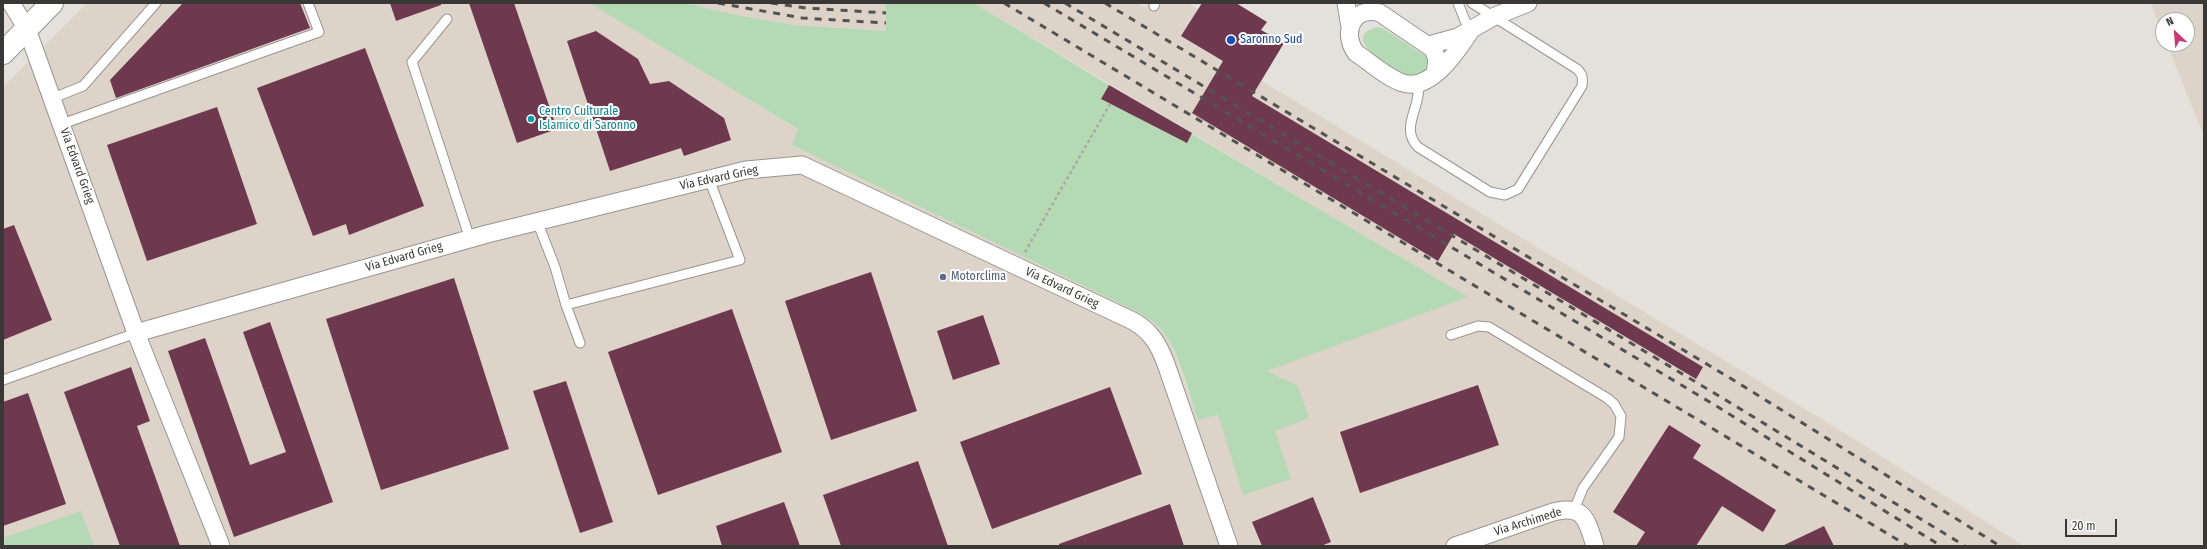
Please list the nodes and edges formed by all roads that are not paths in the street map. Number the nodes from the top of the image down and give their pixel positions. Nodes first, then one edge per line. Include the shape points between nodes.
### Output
1 (11, 3) edge
2 (52, 3) edge
3 (156, 3) edge
4 (308, 3) edge
5 (1346, 3) edge
6 (1458, 3) edge
7 (1472, 3) edge
8 (1528, 3) edge
9 (1366, 7) edge
10 (1493, 17) junction
11 (447, 19) dead end
12 (1350, 27) junction
13 (1469, 28) junction
14 (27, 29) junction
15 (1429, 44) junction
16 (3, 53) edge
17 (1435, 74) junction
18 (1418, 84) junction
19 (53, 98) junction
20 (62, 124) junction
21 (709, 179) junction
22 (537, 221) junction
23 (470, 238) junction
24 (566, 305) junction
25 (136, 333) junction
26 (1451, 335) dead end
27 (580, 343) dead end
28 (3, 380) edge
29 (1576, 511) junction
30 (221, 546) edge
31 (1229, 546) edge
32 (1455, 546) edge
33 (1595, 546) edge

1 - 14 street, Via Edvard Grieg
2 - 14 main road
3 - 19 lane via 83,86
4 - 20 lane via 319,32
5 - 12 street
6 - 13 lane
7 - 10 lane
8 - 10 street
9 - 12 street
9 - 15 street
10 - 13 street
10 - 18 lane via 1577,69 1583,79 1582,86 1518,189 1505,195 1490,192 1413,142 1409,127 1418,100
11 - 23 lane via 412,62
12 - 18 street via 1348,35 1356,53 1402,83
13 - 15 street
13 - 17 street via 1458,50
14 - 16 main road
14 - 19 street, Via Edvard Grieg
15 - 17 street via 1437,59
17 - 18 street
19 - 20 street, Via Edvard Grieg
20 - 25 street, Via Edvard Grieg
21 - 22 street, Via Edvard Grieg
21 - 24 lane via 740,260
21 - 31 street, Via Edvard Grieg via 746,170 802,165 1133,321 1152,336 1166,364
22 - 23 street, Via Edvard Grieg
22 - 24 lane via 555,267
23 - 25 street, Via Edvard Grieg
24 - 27 lane
25 - 28 lane
25 - 30 street, Via Edvard Grieg
26 - 29 lane via 1478,326 1489,328 1607,398 1618,409 1622,424 1619,437 1583,488
29 - 32 street, Via Archimede via 1553,512
29 - 33 street via 1586,520

